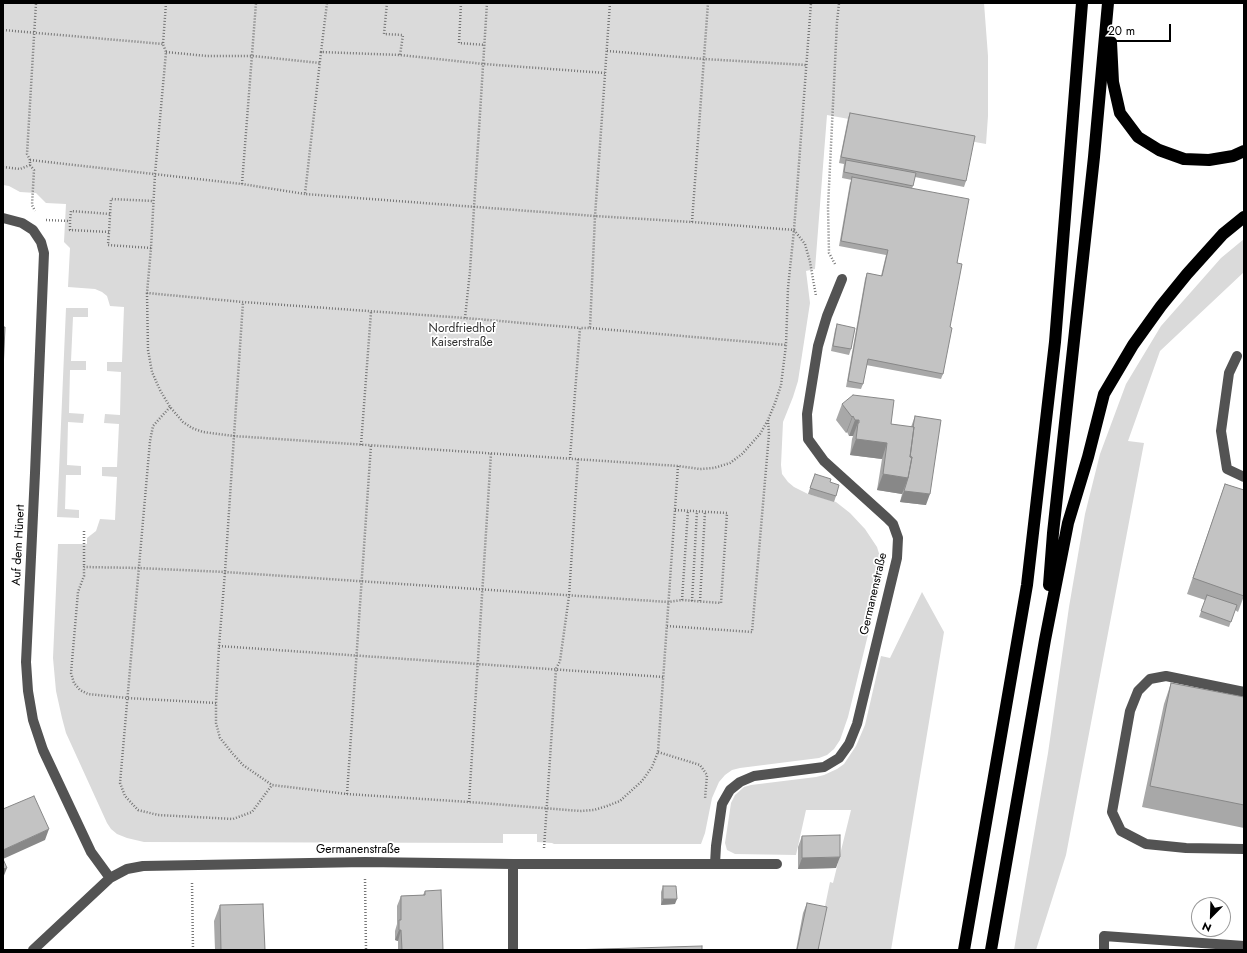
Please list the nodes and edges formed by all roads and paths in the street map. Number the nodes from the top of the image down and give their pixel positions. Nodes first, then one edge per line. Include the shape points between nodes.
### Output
1 (36, 3) edge
2 (166, 3) edge
3 (256, 3) edge
4 (327, 3) edge
5 (387, 3) edge
6 (461, 3) edge
7 (487, 3) edge
8 (610, 3) edge
9 (708, 3) edge
10 (811, 3) edge
11 (839, 3) edge
12 (1082, 3) edge
13 (1109, 3) edge
14 (3, 30) edge
15 (34, 33) junction
16 (163, 44) junction
17 (485, 45) junction
18 (606, 51) junction
19 (166, 52) junction
20 (321, 52) junction
21 (400, 55) junction
22 (253, 56) junction
23 (704, 59) junction
24 (320, 63) junction
25 (484, 64) junction
26 (806, 65) junction
27 (605, 73) junction
28 (1244, 151) edge
29 (30, 160) junction
30 (30, 165) junction
31 (3, 167) edge
32 (155, 174) junction
33 (242, 184) junction
34 (305, 194) junction
35 (153, 201) junction
36 (474, 207) junction
37 (110, 214) junction
38 (38, 215) dead end
39 (595, 216) junction
40 (1244, 217) edge
41 (3, 218) edge
42 (692, 222) junction
43 (794, 230) junction
44 (108, 232) junction
45 (151, 248) junction
46 (842, 279) joint
47 (147, 293) junction
48 (244, 302) junction
49 (371, 312) junction
50 (827, 316) junction
51 (465, 318) junction
52 (580, 328) junction
53 (590, 328) junction
54 (786, 345) junction
55 (1237, 356) dead end
56 (170, 407) junction
57 (768, 420) junction
58 (234, 436) junction
59 (361, 445) junction
60 (371, 445) junction
61 (492, 453) junction
62 (570, 458) junction
63 (578, 459) junction
64 (678, 466) junction
65 (1244, 477) edge
66 (675, 510) junction
67 (688, 510) junction
68 (697, 511) junction
69 (706, 512) junction
70 (84, 531) dead end
71 (84, 567) junction
72 (138, 568) junction
73 (226, 572) junction
74 (362, 582) junction
75 (482, 590) junction
76 (569, 596) junction
77 (682, 600) junction
78 (692, 601) junction
79 (700, 601) junction
80 (668, 602) junction
81 (667, 626) junction
82 (1045, 640) junction
83 (219, 646) junction
84 (357, 656) junction
85 (478, 664) junction
86 (556, 669) junction
87 (664, 677) junction
88 (1244, 692) edge
89 (127, 698) junction
90 (216, 703) junction
91 (658, 752) junction
92 (272, 785) junction
93 (348, 794) junction
94 (468, 802) junction
95 (722, 804) junction
96 (546, 809) junction
97 (1244, 848) edge
98 (364, 862) junction
99 (513, 864) junction
100 (544, 864) junction
101 (715, 864) junction
102 (777, 864) dead end
103 (191, 865) junction
104 (110, 878) junction
105 (1244, 946) edge
106 (33, 950) edge
107 (193, 950) edge
108 (366, 950) edge
109 (513, 950) edge
110 (964, 950) edge
111 (991, 950) edge
112 (1104, 950) edge

1 - 15 path
2 - 16 path
3 - 22 path
4 - 20 path
5 - 21 path via 384,34 403,36
6 - 17 path via 459,43
7 - 17 path
8 - 18 path
9 - 23 path
10 - 26 path
11 - 46 path via 828,207 829,253
12 - 110 highway via 1055,342 1027,585
13 - 28 highway via 1113,82 1120,113 1138,137 1159,150 1184,159 1209,160 1233,156
13 - 82 highway via 1053,533
14 - 15 path
15 - 16 path
15 - 29 path via 27,154
16 - 19 path
17 - 25 path
18 - 23 path
18 - 27 path
19 - 22 path via 207,56
19 - 32 path
20 - 21 path
20 - 24 path
21 - 25 path
22 - 24 path
22 - 33 path
23 - 26 path
23 - 42 path
24 - 34 path
25 - 27 path
25 - 36 path
26 - 43 path
27 - 39 path
29 - 30 path
29 - 32 path
30 - 31 path via 20,169
30 - 38 path via 34,170 32,205
32 - 33 path
32 - 35 path
33 - 34 path
34 - 36 path
35 - 37 path via 110,198
35 - 45 path
36 - 39 path
36 - 51 path
37 - 44 path
37 - 44 path via 71,211 70,230
39 - 42 path
39 - 53 path
40 - 82 highway via 1223,234 1161,306 1133,345 1104,394 1068,523
41 - 104 street, Auf dem Hünert via 22,223 33,230 41,242 44,253 26,662 28,690 33,720 43,750 91,852
42 - 43 path
43 - 50 path via 805,244 816,296
43 - 54 path
44 - 45 path via 108,245
45 - 47 path
46 - 50 street, Germanenstraße
47 - 48 path
47 - 56 path via 148,350 152,372
48 - 49 path
48 - 58 path
49 - 51 path
49 - 59 path
50 - 95 street, Germanenstraße via 818,346 807,414 808,439 824,461 893,524 898,538 897,558 857,724 849,744 839,758 824,767 754,776 740,782 730,790
51 - 52 path
52 - 53 path
52 - 62 path
53 - 54 path
54 - 57 path via 781,385
55 - 65 street via 1229,373 1221,431 1227,469
56 - 58 path via 192,428
56 - 72 path via 153,426 150,441
57 - 64 path via 760,434 730,463 700,469
57 - 81 path via 769,434 752,632
58 - 59 path
58 - 73 path
59 - 60 path
60 - 61 path
60 - 74 path
61 - 62 path
61 - 75 path
62 - 63 path
63 - 64 path
63 - 76 path
64 - 66 path
66 - 67 path
66 - 80 path
67 - 68 path
67 - 77 path
68 - 69 path
68 - 78 path
69 - 79 path
69 - 79 path via 727,513 721,603
70 - 71 path
71 - 72 path
71 - 89 path via 84,576 78,592 71,673 80,690 88,694
72 - 73 path
72 - 89 path
73 - 74 path
73 - 83 path
74 - 75 path
74 - 84 path
75 - 76 path
75 - 85 path
76 - 80 path
76 - 86 path via 560,661
77 - 78 path
77 - 80 path
78 - 79 path
80 - 81 path
81 - 87 path
82 - 111 highway
83 - 84 path
83 - 90 path
84 - 85 path
84 - 93 path
85 - 86 path
85 - 94 path
86 - 87 path
86 - 96 path
87 - 91 path
88 - 97 street via 1166,676 1150,679 1138,691 1130,711 1112,812 1121,831 1146,844 1186,848
89 - 90 path
89 - 92 path via 120,782 125,796 138,810 158,815 233,820 252,812
90 - 92 path via 216,723 220,738 244,765
91 - 95 path via 700,765 707,775 705,801
91 - 96 path via 642,781 620,801 594,810
92 - 93 path
93 - 94 path
94 - 96 path
95 - 101 street, Germanenstraße
96 - 100 path
98 - 99 street, Germanenstraße
98 - 103 street, Germanenstraße
98 - 108 path
99 - 100 street, Germanenstraße
99 - 109 street
100 - 101 street, Germanenstraße
101 - 102 street, Germanenstraße
103 - 104 street, Germanenstraße via 143,866 127,869
103 - 107 path
104 - 106 street, Germanenstraße
105 - 112 street via 1104,936

